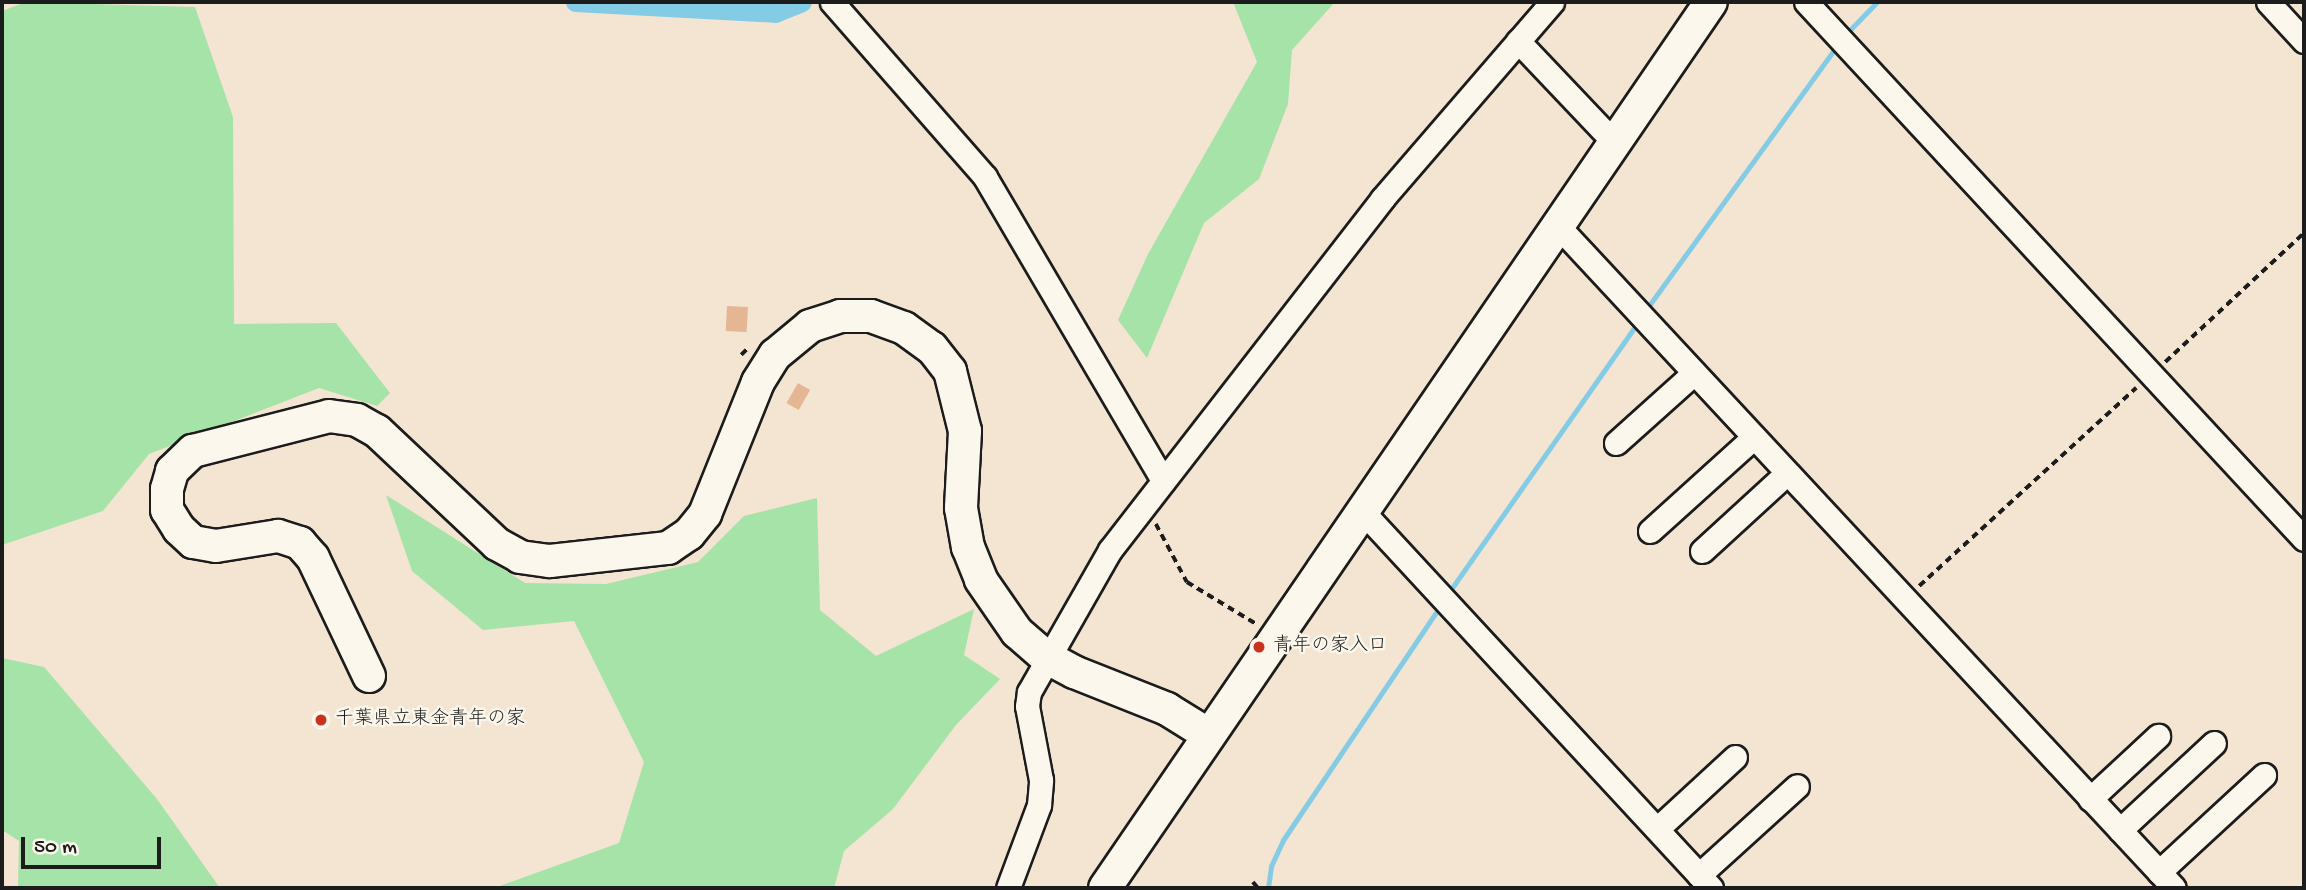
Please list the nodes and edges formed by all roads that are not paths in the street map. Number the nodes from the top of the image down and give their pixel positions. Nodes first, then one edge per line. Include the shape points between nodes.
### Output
1 (832, 2) edge
2 (1552, 2) edge
3 (1710, 2) edge
4 (1806, 2) edge
5 (2268, 2) edge
6 (1518, 40) junction
7 (2304, 41) edge
8 (1614, 142) junction
9 (1558, 226) junction
10 (1694, 373) junction
11 (1754, 438) junction
12 (1616, 443) dead end
13 (1787, 473) junction
14 (1163, 481) junction
15 (1364, 513) junction
16 (1650, 531) dead end
17 (2304, 539) edge
18 (1702, 551) dead end
19 (1046, 657) junction
20 (369, 676) dead end
21 (1209, 735) junction
22 (2158, 736) dead end
23 (2214, 743) dead end
24 (1735, 757) dead end
25 (2264, 775) dead end
26 (1797, 786) dead end
27 (2090, 799) junction
28 (1657, 829) junction
29 (2120, 830) junction
30 (2166, 880) edge
31 (1705, 881) edge
32 (1008, 888) edge
33 (1105, 888) edge

1 - 14 street via 985,177
2 - 6 street
3 - 8 street
4 - 17 street
5 - 7 street
6 - 8 street
6 - 14 street via 1381,199
8 - 9 street
9 - 10 street
9 - 15 street
10 - 11 street
10 - 12 street
11 - 13 street
11 - 16 street
13 - 18 street
13 - 27 street
14 - 19 street via 1111,550
15 - 21 street
15 - 28 street
19 - 20 street via 1017,632 981,580 968,547 961,508 965,431 950,371 932,348 904,328 871,316 840,316 810,326 775,355 758,382 705,514 689,534 668,548 550,561 520,557 497,544 377,431 357,420 329,416 193,451 173,471 167,489 167,510 179,529 193,542 216,546 278,536 300,543 313,558
19 - 21 street via 1167,709
19 - 32 street via 1027,706 1041,780 1039,805
21 - 33 street
22 - 27 street
23 - 29 street
24 - 28 street
25 - 30 street
26 - 31 street
27 - 29 street
28 - 31 street
29 - 30 street

